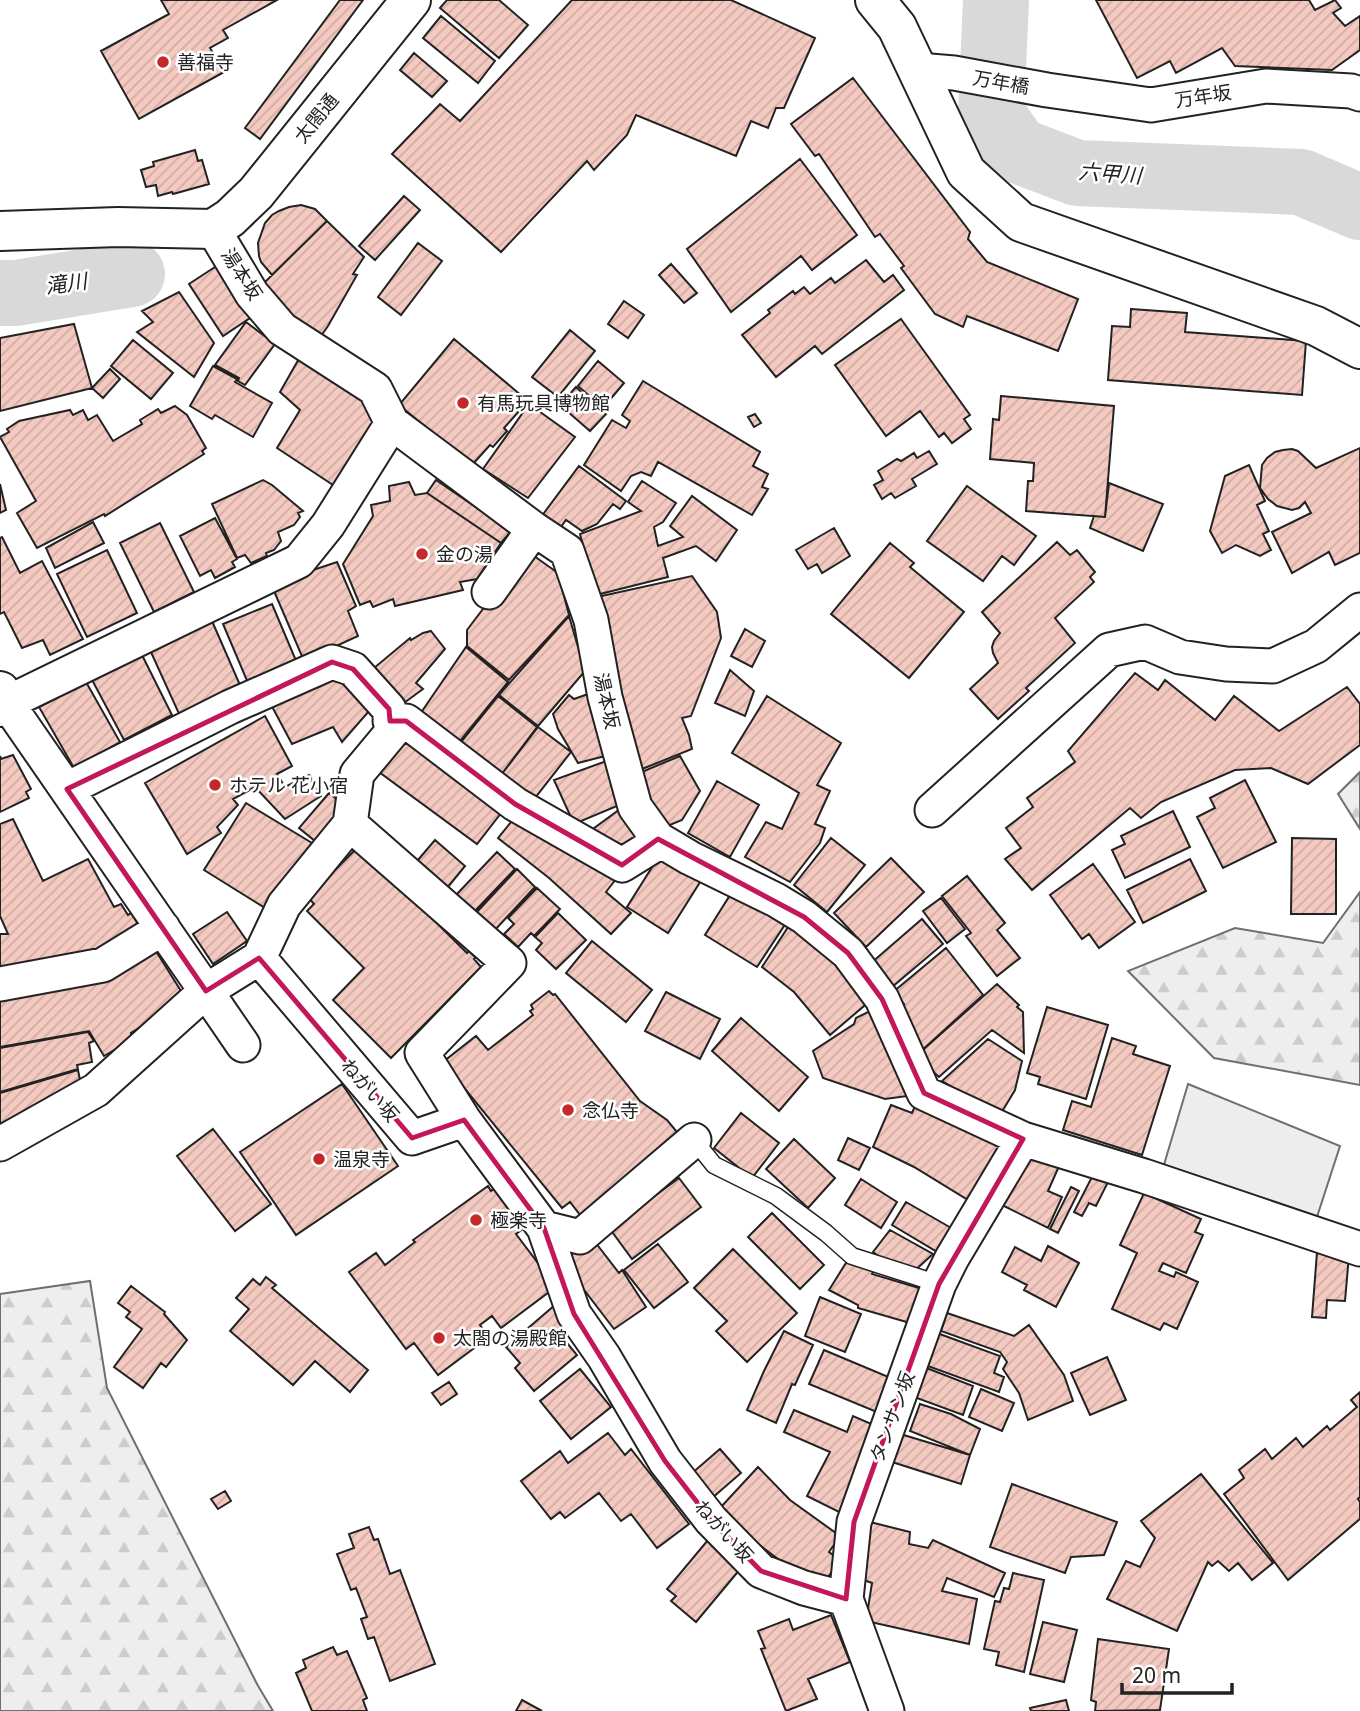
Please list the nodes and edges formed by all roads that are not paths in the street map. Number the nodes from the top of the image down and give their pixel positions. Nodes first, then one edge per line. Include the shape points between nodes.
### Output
1 (411, 0) edge
2 (876, 0) edge
3 (936, 72) junction
4 (1047, 90) joint
5 (1360, 94) edge
6 (214, 229) junction
7 (0, 231) edge
8 (1360, 349) edge
9 (392, 423) junction
10 (534, 529) junction
11 (489, 592) dead end
12 (1360, 610) edge
13 (2, 700) edge
14 (390, 721) junction
15 (67, 789) junction
16 (932, 810) dead end
17 (351, 824) junction
18 (658, 839) junction
19 (163, 929) junction
20 (260, 958) junction
21 (0, 984) edge
22 (206, 991) junction
23 (243, 1045) dead end
24 (464, 1120) junction
25 (1023, 1139) junction
26 (694, 1140) joint
27 (0, 1144) edge
28 (544, 1228) junction
29 (1360, 1249) edge
30 (939, 1284) junction
31 (846, 1599) junction
32 (887, 1711) edge

1 - 6 street, 太閤通 via 256,193
2 - 3 street
3 - 4 street, 万年橋
3 - 8 street via 966,172 1021,222 1316,326
4 - 5 street, 万年坂 via 1150,105 1266,86
6 - 7 street via 118,226
6 - 9 street, 湯本坂 via 253,293 282,329 374,388
9 - 10 street, 湯本坂
9 - 13 street via 328,525 299,561
10 - 11 street
10 - 18 street, 湯本坂 via 567,551 591,620 605,697 635,807
12 - 16 street via 1316,646 1273,666 1180,657 1144,642 1109,650
13 - 15 street
14 - 15 street via 389,709 352,669 332,662 230,707
14 - 17 street via 392,732 357,774
14 - 18 street via 406,721 514,804 622,864
15 - 19 street
17 - 20 street via 284,905
17 - 24 street via 509,962 422,1053
18 - 25 street, 湯本坂 via 776,900 848,953 882,999 925,1094
19 - 21 street via 103,965
19 - 22 street
20 - 22 street
20 - 24 street, ねがい坂 via 412,1138
22 - 23 street
22 - 27 street via 96,1090
24 - 28 street, ねがい坂
25 - 29 street, 湯本坂
25 - 30 street, タンサン坂
26 - 28 street via 580,1237
26 - 30 lane via 714,1165 776,1196 852,1256
28 - 31 street, ねがい坂 via 573,1314 665,1461 711,1520 761,1571
30 - 31 street, タンサン坂 via 854,1522
31 - 32 street, タンサン坂

